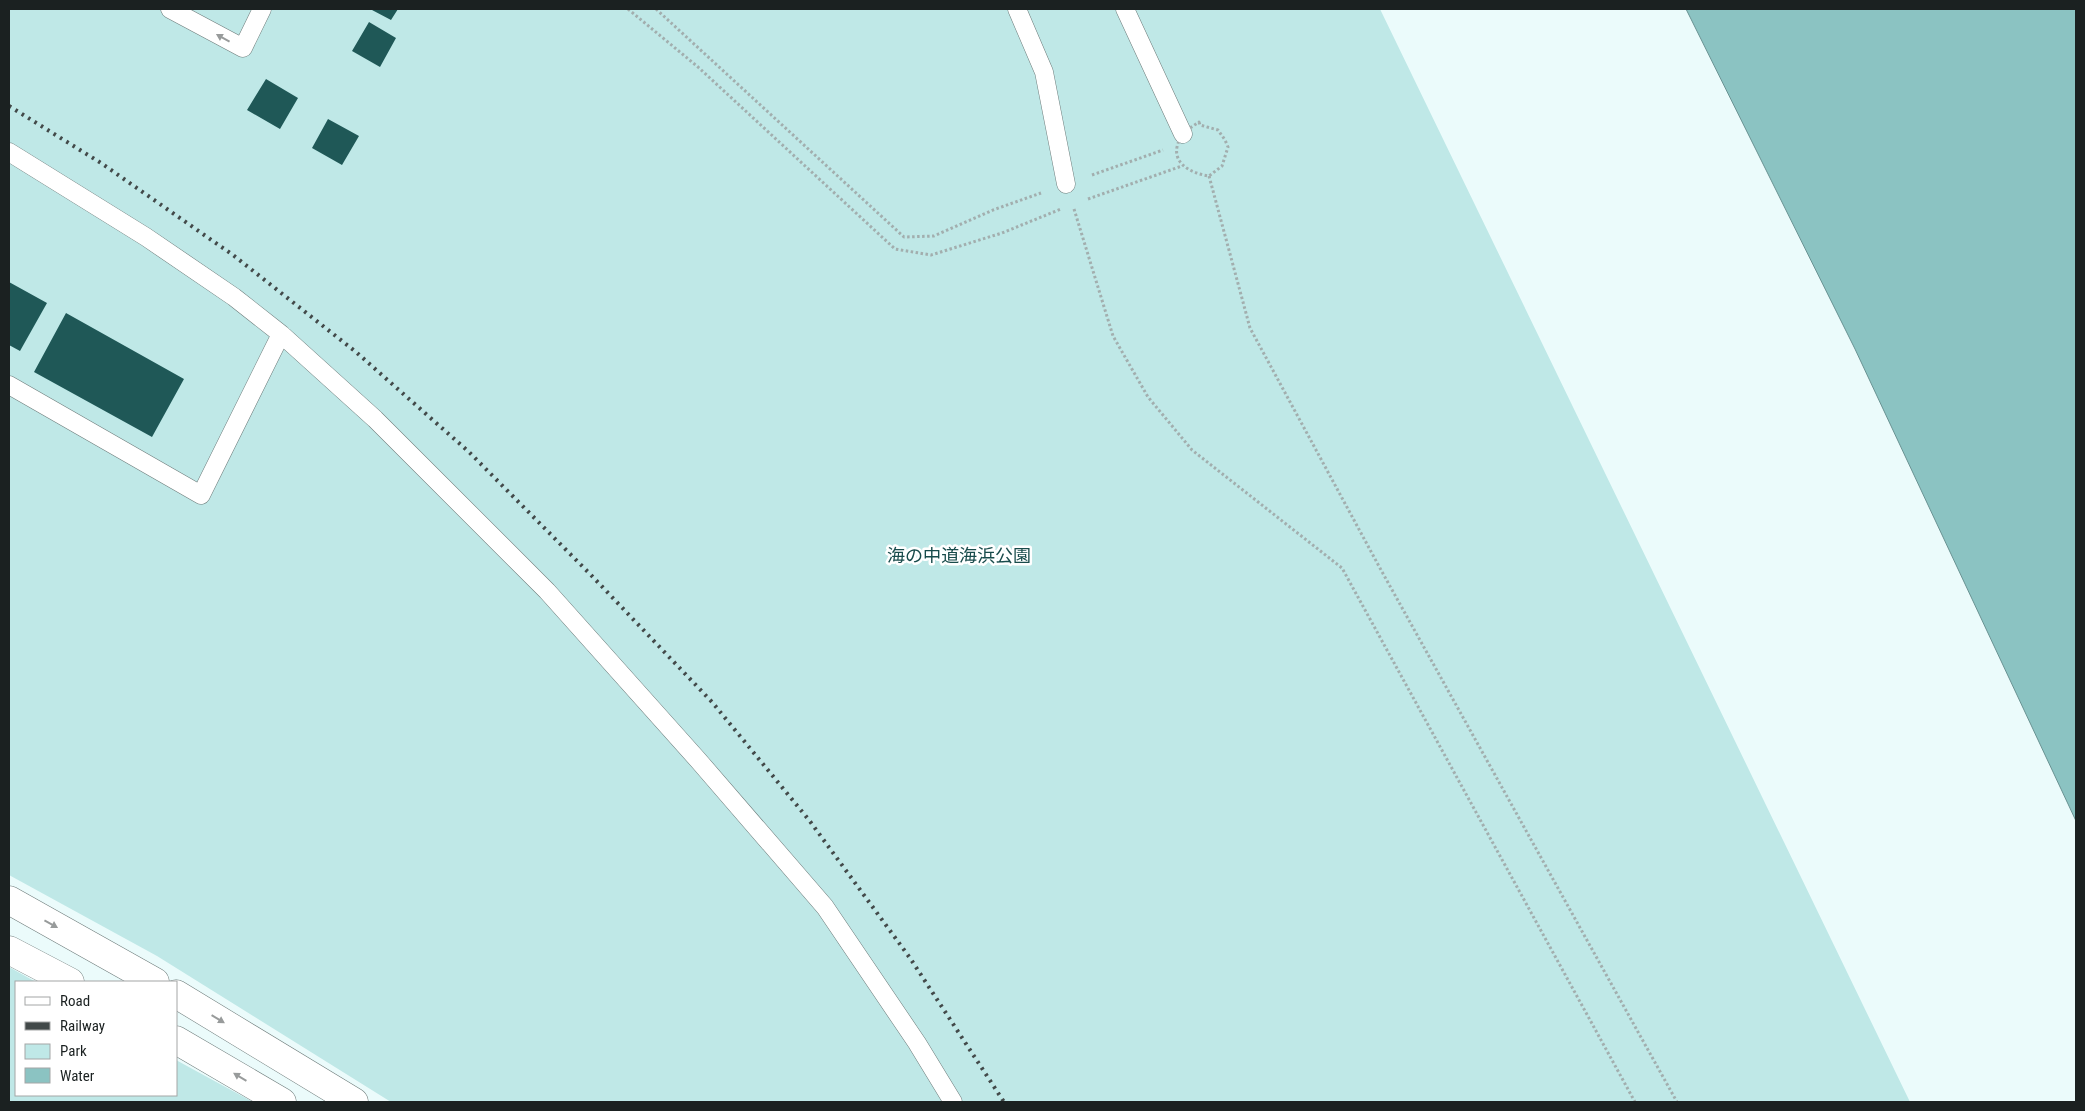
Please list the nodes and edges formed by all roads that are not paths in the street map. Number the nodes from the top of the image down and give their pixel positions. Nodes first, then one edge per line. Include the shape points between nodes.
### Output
1 (170, 9) edge
2 (262, 9) edge
3 (1017, 9) edge
4 (1125, 9) edge
5 (1180, 140) road end
6 (9, 152) edge
7 (1066, 184) road end
8 (280, 334) junction
9 (9, 385) edge
10 (9, 900) edge
11 (9, 950) edge
12 (68, 981) edge
13 (153, 981) edge
14 (178, 995) edge
15 (178, 1041) edge
16 (282, 1102) edge
17 (354, 1102) edge
18 (953, 1102) edge

2 -> 1 lane via 242,48
3 - 7 lane via 1044,72
4 - 5 lane
6 - 8 lane via 146,237 234,297
8 - 9 lane via 201,495
8 - 18 lane via 375,419 547,591 698,760 825,907 917,1042
10 -> 13 main road
11 - 12 main road
14 -> 17 main road
16 -> 15 main road

